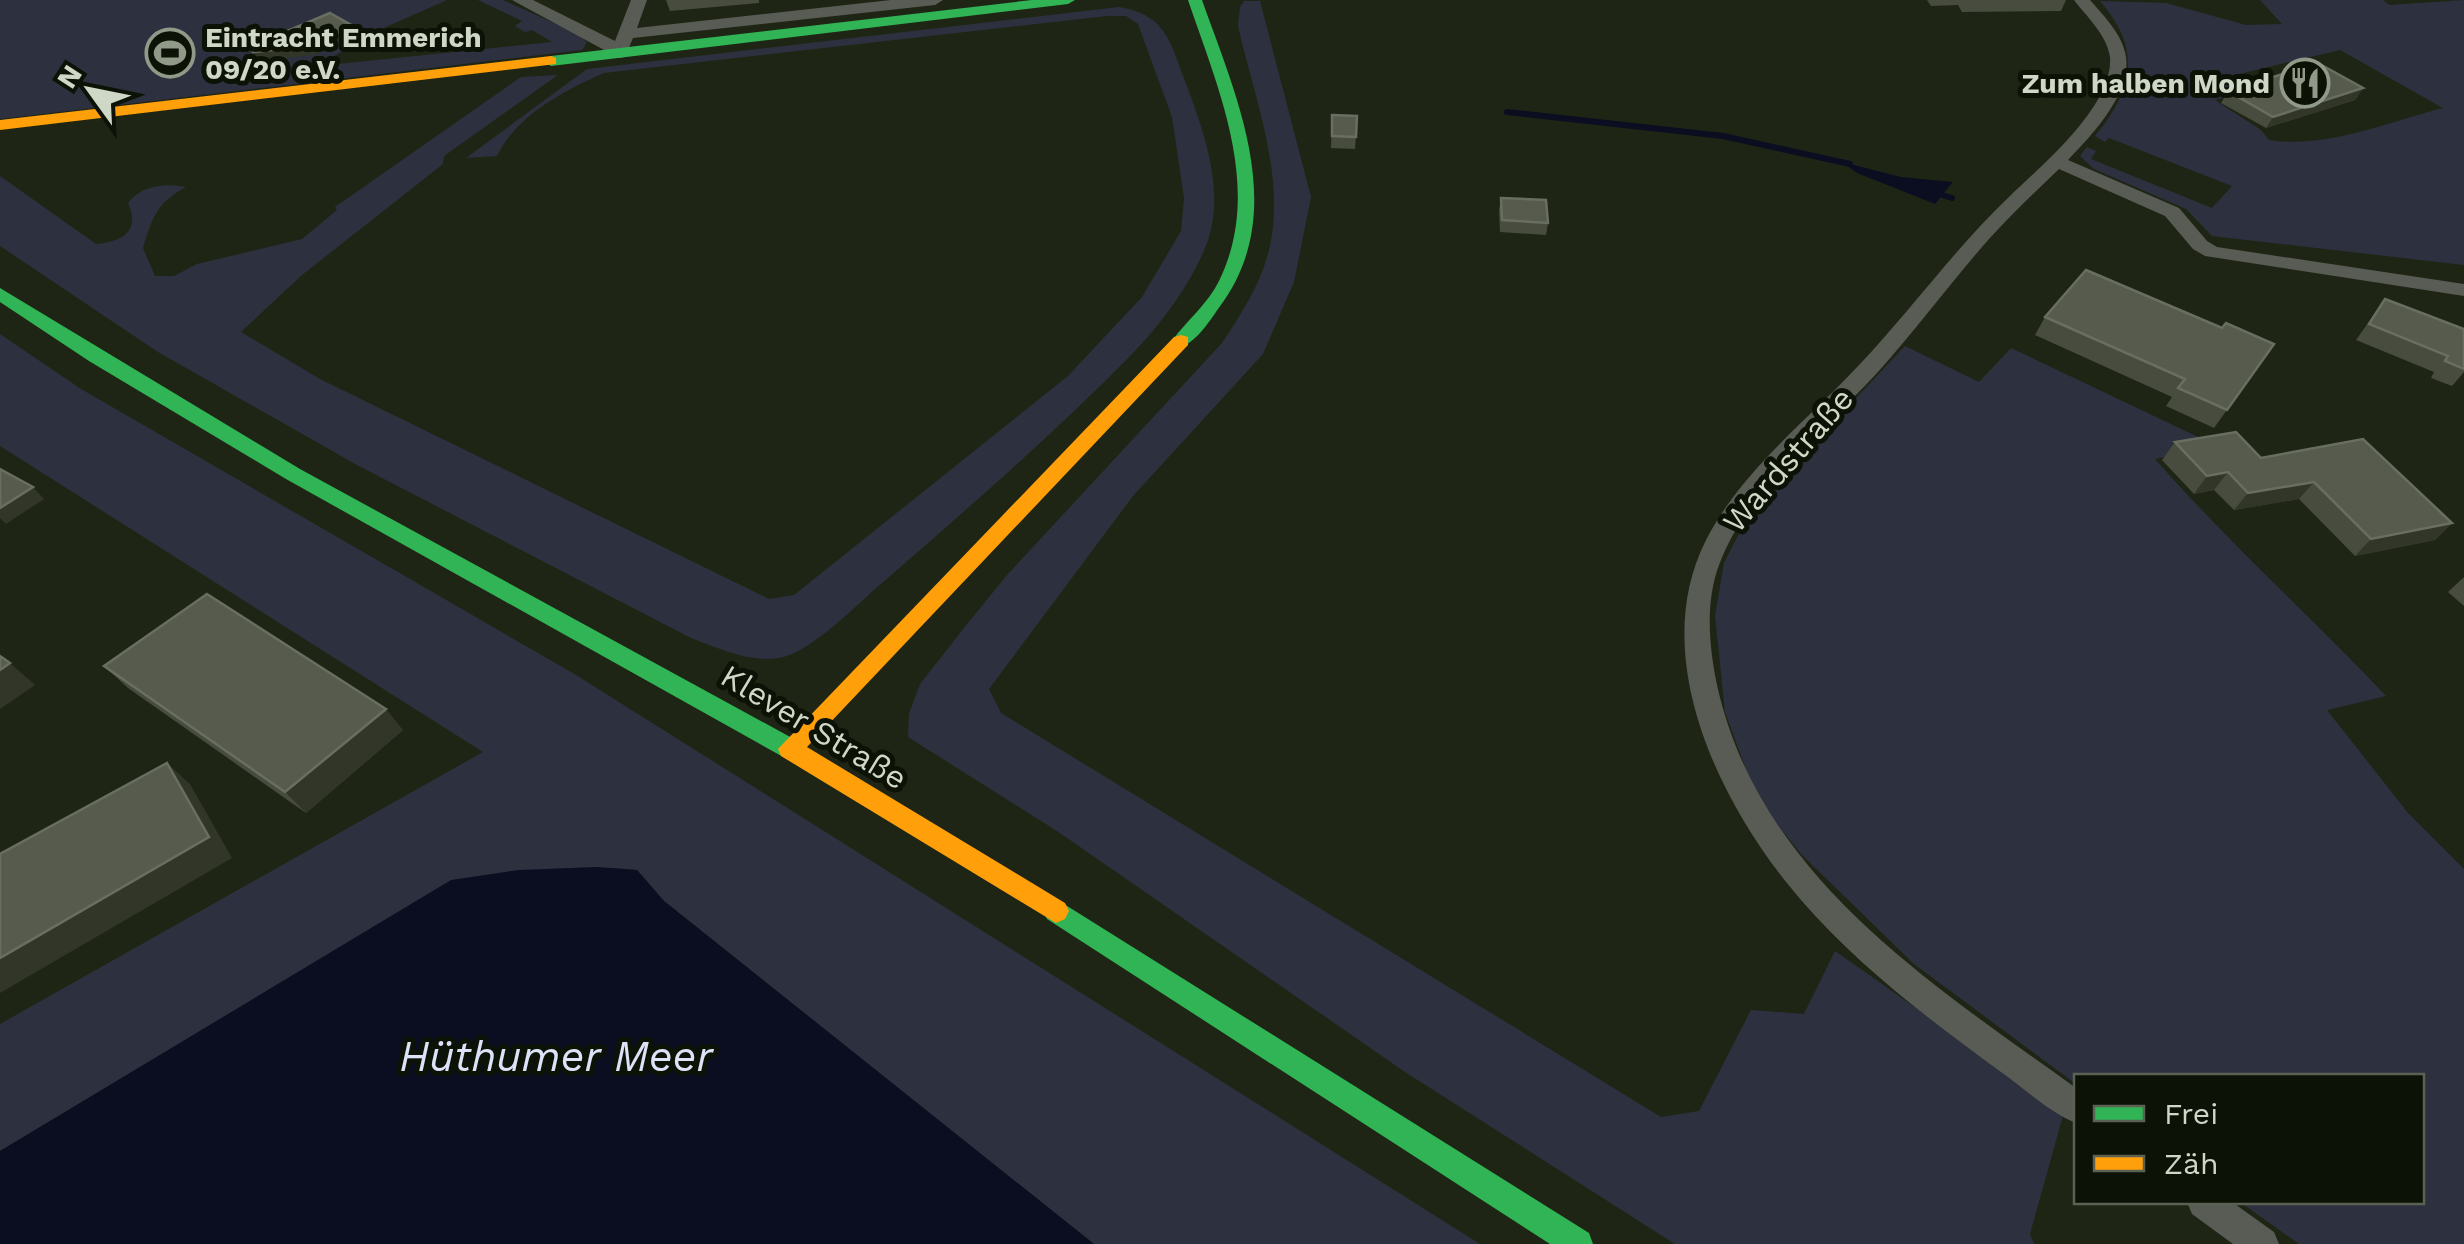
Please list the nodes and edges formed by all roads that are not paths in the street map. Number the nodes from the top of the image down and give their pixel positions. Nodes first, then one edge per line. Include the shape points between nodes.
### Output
1 (520, 0) edge
2 (639, 0) edge
3 (935, 0) edge
4 (1068, 0) edge
5 (1195, 0) edge
6 (2082, 0) edge
7 (622, 43) junction
8 (0, 125) edge
9 (2055, 161) junction
10 (2464, 290) edge
11 (0, 294) edge
12 (790, 749) junction
13 (2074, 1106) edge
14 (2207, 1204) edge
15 (1578, 1244) edge
16 (2262, 1244) edge

1 - 7 street
2 - 7 street
3 - 7 street
4 - 7 main road
5 - 12 main road via 1245,168 1247,206 1235,267 1170,354
6 - 9 street, Wardstraße via 2119,59 2095,116
7 - 8 main road
9 - 10 street via 2172,212 2212,252
9 - 13 street, Wardstraße via 1734,512 1703,573 1699,642 1716,730 1732,776 1763,830 1869,949
11 - 12 main road, Klever Straße via 253,453
12 - 15 main road, Klever Straße via 1086,928
14 - 16 street

